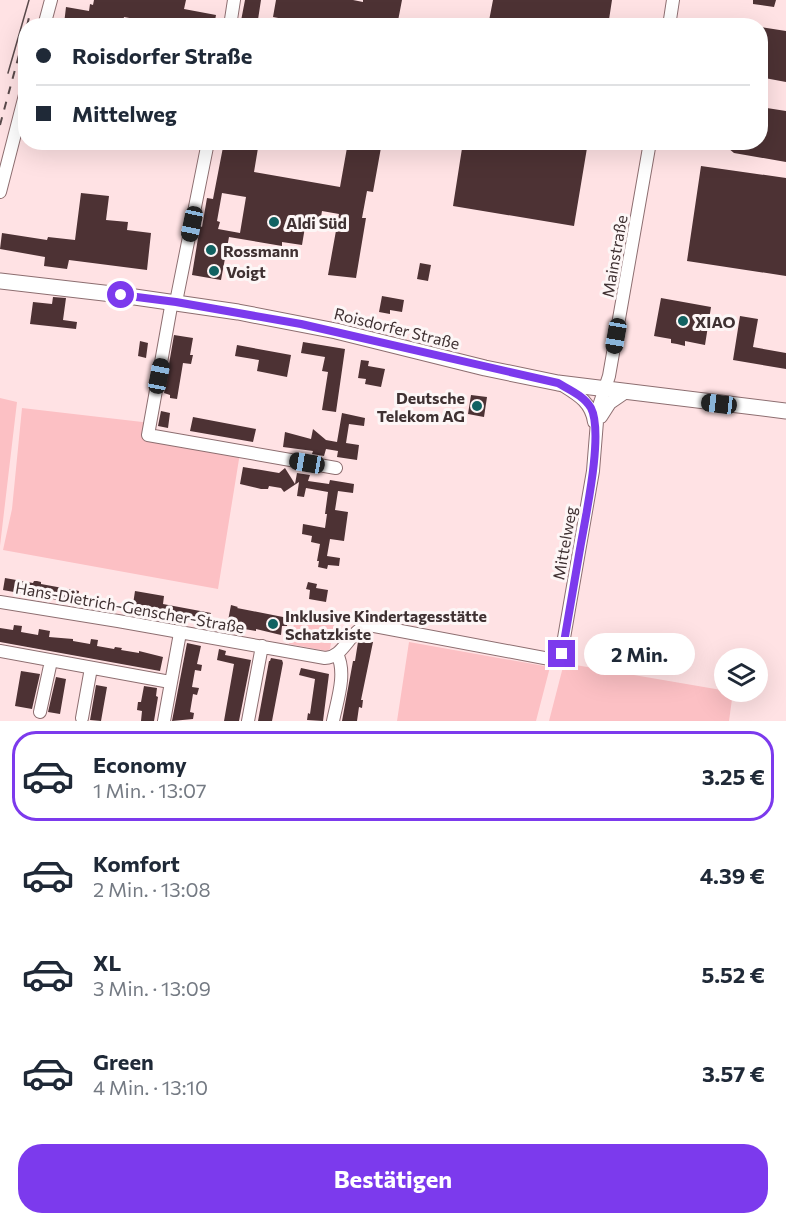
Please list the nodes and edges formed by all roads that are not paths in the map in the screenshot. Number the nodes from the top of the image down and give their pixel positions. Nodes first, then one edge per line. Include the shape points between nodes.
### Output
1 (51, 0) edge
2 (234, 0) edge
3 (673, 0) edge
4 (46, 18) edge
5 (231, 18) edge
6 (670, 18) edge
7 (18, 122) edge
8 (206, 150) edge
9 (649, 150) edge
10 (0, 192) edge
11 (0, 281) edge
12 (174, 302) junction
13 (558, 383) junction
14 (607, 383) junction
15 (626, 392) junction
16 (786, 411) edge
17 (596, 429) junction
18 (336, 468) dead end
19 (0, 602) edge
20 (180, 633) junction
21 (262, 646) junction
22 (0, 651) edge
23 (337, 654) junction
24 (51, 661) junction
25 (92, 668) junction
26 (170, 682) junction
27 (40, 712) dead end
28 (82, 718) dead end
29 (164, 721) edge
30 (248, 721) edge
31 (333, 721) edge

1 - 4 street
2 - 5 street
3 - 6 street
7 - 10 street
8 - 12 street
9 - 14 street, Mainstraße
11 - 12 main road, Roisdorfer Straße
12 - 13 main road, Roisdorfer Straße via 336,332
12 - 18 street via 148,435
13 - 14 main road, Roisdorfer Straße
13 - 17 street, Mittelweg via 586,402
14 - 15 main road, Roisdorfer Straße
14 - 17 street, Mittelweg
15 - 16 main road, Roisdorfer Straße
15 - 17 street, Mittelweg via 606,407
17 - 23 street, Mittelweg via 593,471 560,661 369,625 352,634
19 - 20 street, Hans-Dietrich-Genscher-Straße
20 - 21 street, Hans-Dietrich-Genscher-Straße
20 - 26 street
21 - 23 street, Hans-Dietrich-Genscher-Straße via 325,658
21 - 30 street
22 - 24 street
23 - 31 street via 342,672
24 - 25 street
24 - 27 street
25 - 26 street
25 - 28 street
26 - 29 street

